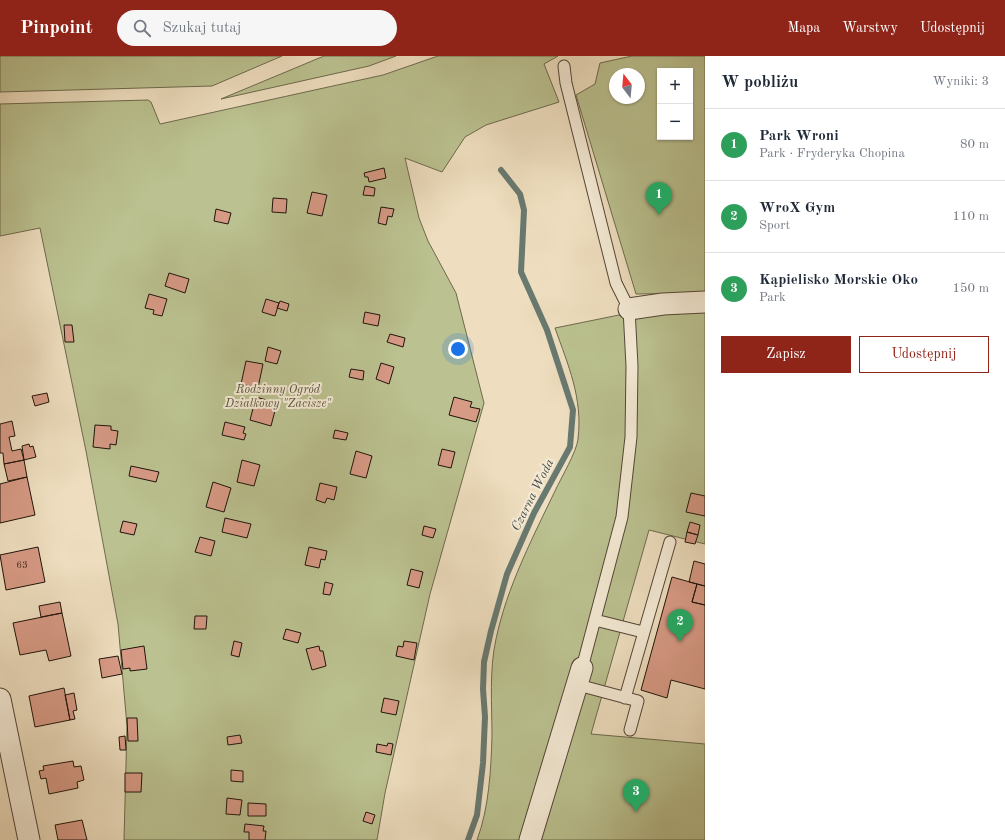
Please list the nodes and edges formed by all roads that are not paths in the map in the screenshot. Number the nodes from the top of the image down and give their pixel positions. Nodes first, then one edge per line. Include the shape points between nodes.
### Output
1 (564, 66) dead end
2 (705, 302) edge
3 (629, 309) junction
4 (670, 542) dead end
5 (595, 620) junction
6 (643, 632) junction
7 (580, 676) junction
8 (625, 698) junction
9 (0, 699) edge
10 (630, 730) dead end
11 (29, 840) edge
12 (530, 840) edge

1 - 3 lane via 566,83 616,283
2 - 3 street
3 - 5 lane via 632,366 630,436 622,517
4 - 6 lane
5 - 6 lane
5 - 7 lane
6 - 8 lane
7 - 8 lane
7 - 12 street
8 - 10 lane via 638,701
9 - 11 street

